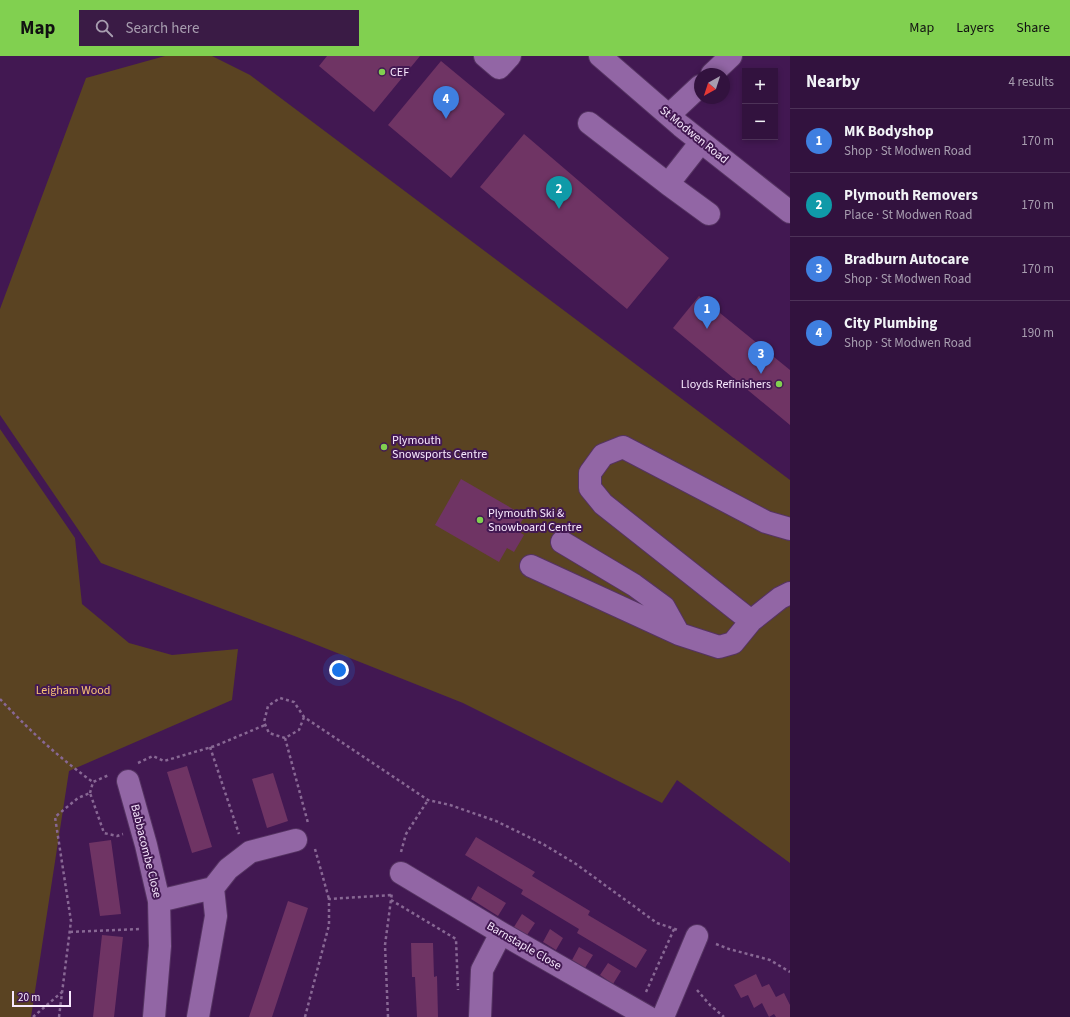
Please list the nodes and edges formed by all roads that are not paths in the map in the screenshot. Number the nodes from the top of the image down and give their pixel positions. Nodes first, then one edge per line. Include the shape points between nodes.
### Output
1 (485, 56) edge
2 (510, 56) edge
3 (600, 56) edge
4 (731, 56) edge
5 (718, 68) edge
6 (694, 92) edge
7 (669, 116) junction
8 (589, 123) dead end
9 (701, 142) junction
10 (668, 184) junction
11 (790, 212) edge
12 (709, 214) dead end
13 (790, 530) edge
14 (562, 542) dead end
15 (530, 566) dead end
16 (790, 594) edge
17 (751, 622) junction
18 (679, 634) junction
19 (124, 773) road end
20 (306, 838) road end
21 (398, 872) road end
22 (212, 888) junction
23 (159, 901) junction
24 (501, 933) junction
25 (697, 936) road end
26 (643, 1014) edge
27 (154, 1017) edge
28 (198, 1017) edge
29 (480, 1017) edge
30 (664, 1017) edge

1 - 2 street via 499,68
3 - 7 street, St Modwen Road
4 - 5 street
6 - 7 street
7 - 9 street, St Modwen Road
8 - 10 street
9 - 10 street
9 - 11 street, St Modwen Road
10 - 12 street
13 - 17 street via 766,522 623,447 603,455 590,473 590,488 602,504
14 - 18 street via 634,585 664,607
15 - 18 street
16 - 17 street via 780,598
17 - 18 street via 733,643 719,647
19 - 23 street, Babbacombe Close
20 - 22 street via 250,852 228,869
21 - 24 street, Barnstaple Close
22 - 23 street
22 - 28 street via 216,916
23 - 27 street, Babbacombe Close via 160,946
24 - 26 street, Barnstaple Close
24 - 29 street via 482,970
25 - 30 street

